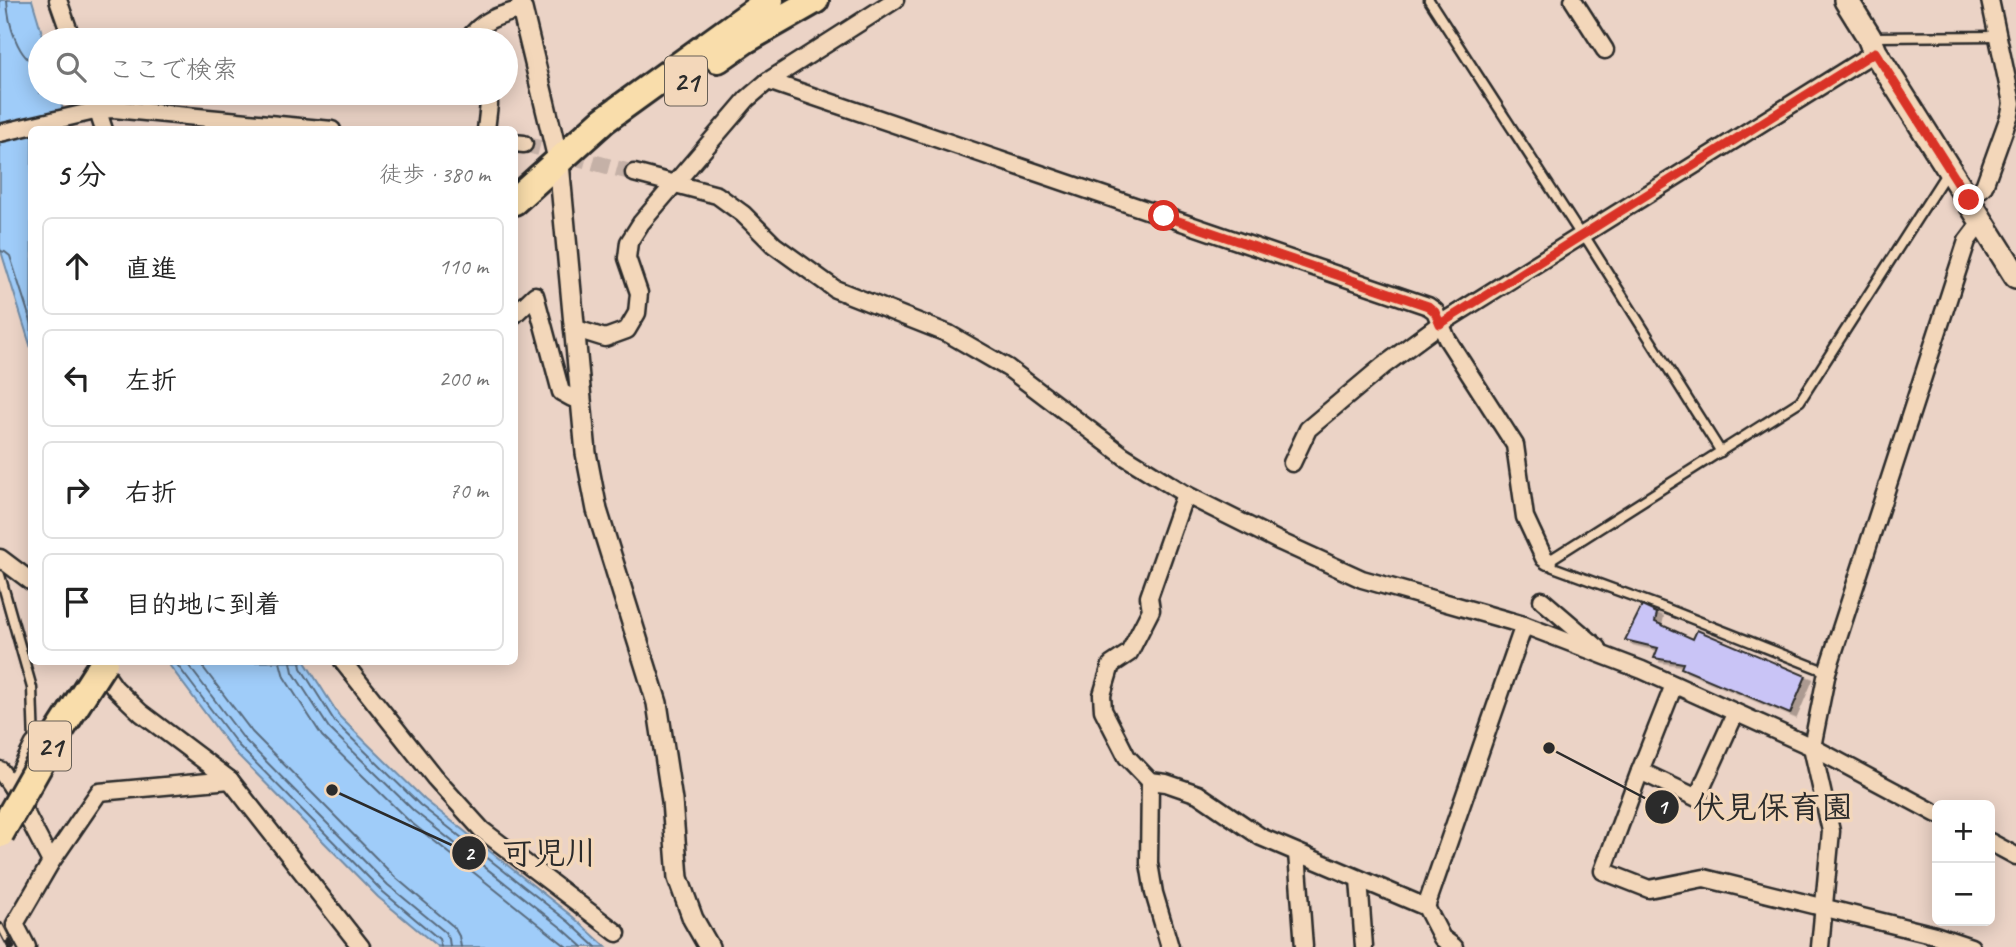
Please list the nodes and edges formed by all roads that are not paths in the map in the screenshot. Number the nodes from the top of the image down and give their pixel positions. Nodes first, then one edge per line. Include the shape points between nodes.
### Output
1 (58, 0) edge
2 (770, 0) edge
3 (815, 0) edge
4 (895, 0) edge
5 (1429, 0) edge
6 (1573, 0) edge
7 (1846, 0) edge
8 (1990, 0) edge
9 (521, 4) edge
10 (68, 28) edge
11 (478, 28) edge
12 (1998, 36) junction
13 (1872, 44) junction
14 (1605, 50) dead end
15 (2011, 67) edge
16 (768, 81) junction
17 (97, 105) edge
18 (489, 105) edge
19 (99, 110) junction
20 (28, 126) edge
21 (29, 126) edge
22 (103, 126) edge
23 (290, 126) edge
24 (486, 126) edge
25 (0, 133) edge
26 (559, 163) junction
27 (1949, 169) junction
28 (634, 173) tunnel mouth
29 (674, 183) junction
30 (518, 198) edge
31 (1969, 200) junction
32 (1982, 222) junction
33 (1584, 235) junction
34 (2016, 276) edge
35 (518, 310) edge
36 (1440, 324) junction
37 (573, 328) junction
38 (579, 397) junction
39 (1721, 452) junction
40 (1292, 463) dead end
41 (1185, 494) junction
42 (0, 558) edge
43 (1548, 561) junction
44 (0, 575) edge
45 (28, 579) edge
46 (1542, 600) dead end
47 (1524, 625) junction
48 (1608, 657) junction
49 (99, 665) edge
50 (102, 665) edge
51 (345, 665) edge
52 (1827, 672) junction
53 (1674, 685) junction
54 (1735, 714) junction
55 (34, 744) joint
56 (1812, 747) junction
57 (0, 770) edge
58 (1640, 772) junction
59 (230, 780) junction
60 (1150, 781) junction
61 (12, 787) junction
62 (1932, 811) edge
63 (0, 834) edge
64 (1995, 845) edge
65 (1297, 853) junction
66 (2016, 856) edge
67 (51, 862) junction
68 (1359, 879) junction
69 (1426, 907) junction
70 (1825, 908) junction
71 (617, 933) dead end
72 (27, 947) edge
73 (361, 947) edge
74 (709, 947) edge
75 (1170, 947) edge
76 (1304, 947) edge
77 (1364, 947) edge
78 (1454, 947) edge
79 (1820, 947) edge
80 (1971, 947) edge

1 - 10 street
2 - 26 highway, 21 via 604,120
3 - 26 highway, 21 via 745,40 613,132
4 - 16 street
5 - 33 lane
6 - 14 street
7 - 13 main road
8 - 12 street
9 - 11 street
9 - 26 street
12 - 13 lane
12 - 15 street
13 - 27 main road
13 - 33 street
15 - 31 street via 2010,114 1984,186
16 - 29 street
16 - 36 street via 1428,306
17 - 19 street
18 - 24 street
19 - 21 street
19 - 22 street
19 - 23 street
20 - 25 street
26 - 30 highway, 21
26 - 37 street
27 - 31 main road
27 - 39 lane via 1800,401
28 - 29 street
29 - 37 street via 629,242 628,258 639,293 637,313 627,330 605,338
29 - 41 street via 717,195 774,245 835,289 949,334 1008,368 1124,456
31 - 32 main road
32 - 34 main road
32 - 52 street via 1967,241
33 - 36 street
33 - 39 lane
35 - 38 street via 535,295 561,392
36 - 40 street via 1308,429
36 - 43 street via 1515,445 1525,517
37 - 38 street
38 - 74 street via 597,510 657,703 678,878
39 - 43 lane
41 - 47 street via 1362,579
41 - 60 street via 1149,597 1151,610 1129,653 1111,665 1102,695 1103,710 1127,758
42 - 45 street
43 - 52 lane via 1553,567
44 - 55 lane via 32,688
46 - 48 street
47 - 48 street
47 - 69 street
48 - 53 street
49 - 59 street via 141,713
50 - 63 highway, 21, bridge
51 - 71 street via 482,830
52 - 56 street
53 - 54 street
53 - 58 street
54 - 56 street
54 - 58 street via 1697,798
55 - 61 street
56 - 62 street
56 - 70 street via 1831,831
57 - 61 street
58 - 70 street via 1603,871 1649,890 1704,878
59 - 67 street via 99,792
59 - 73 street
60 - 65 street via 1198,794 1261,837
60 - 75 street via 1149,863
61 - 67 street
64 - 66 street
65 - 68 street
65 - 76 street
67 - 72 street via 15,923
68 - 69 street
68 - 77 street
69 - 78 street via 1442,938
70 - 79 street
70 - 80 street

